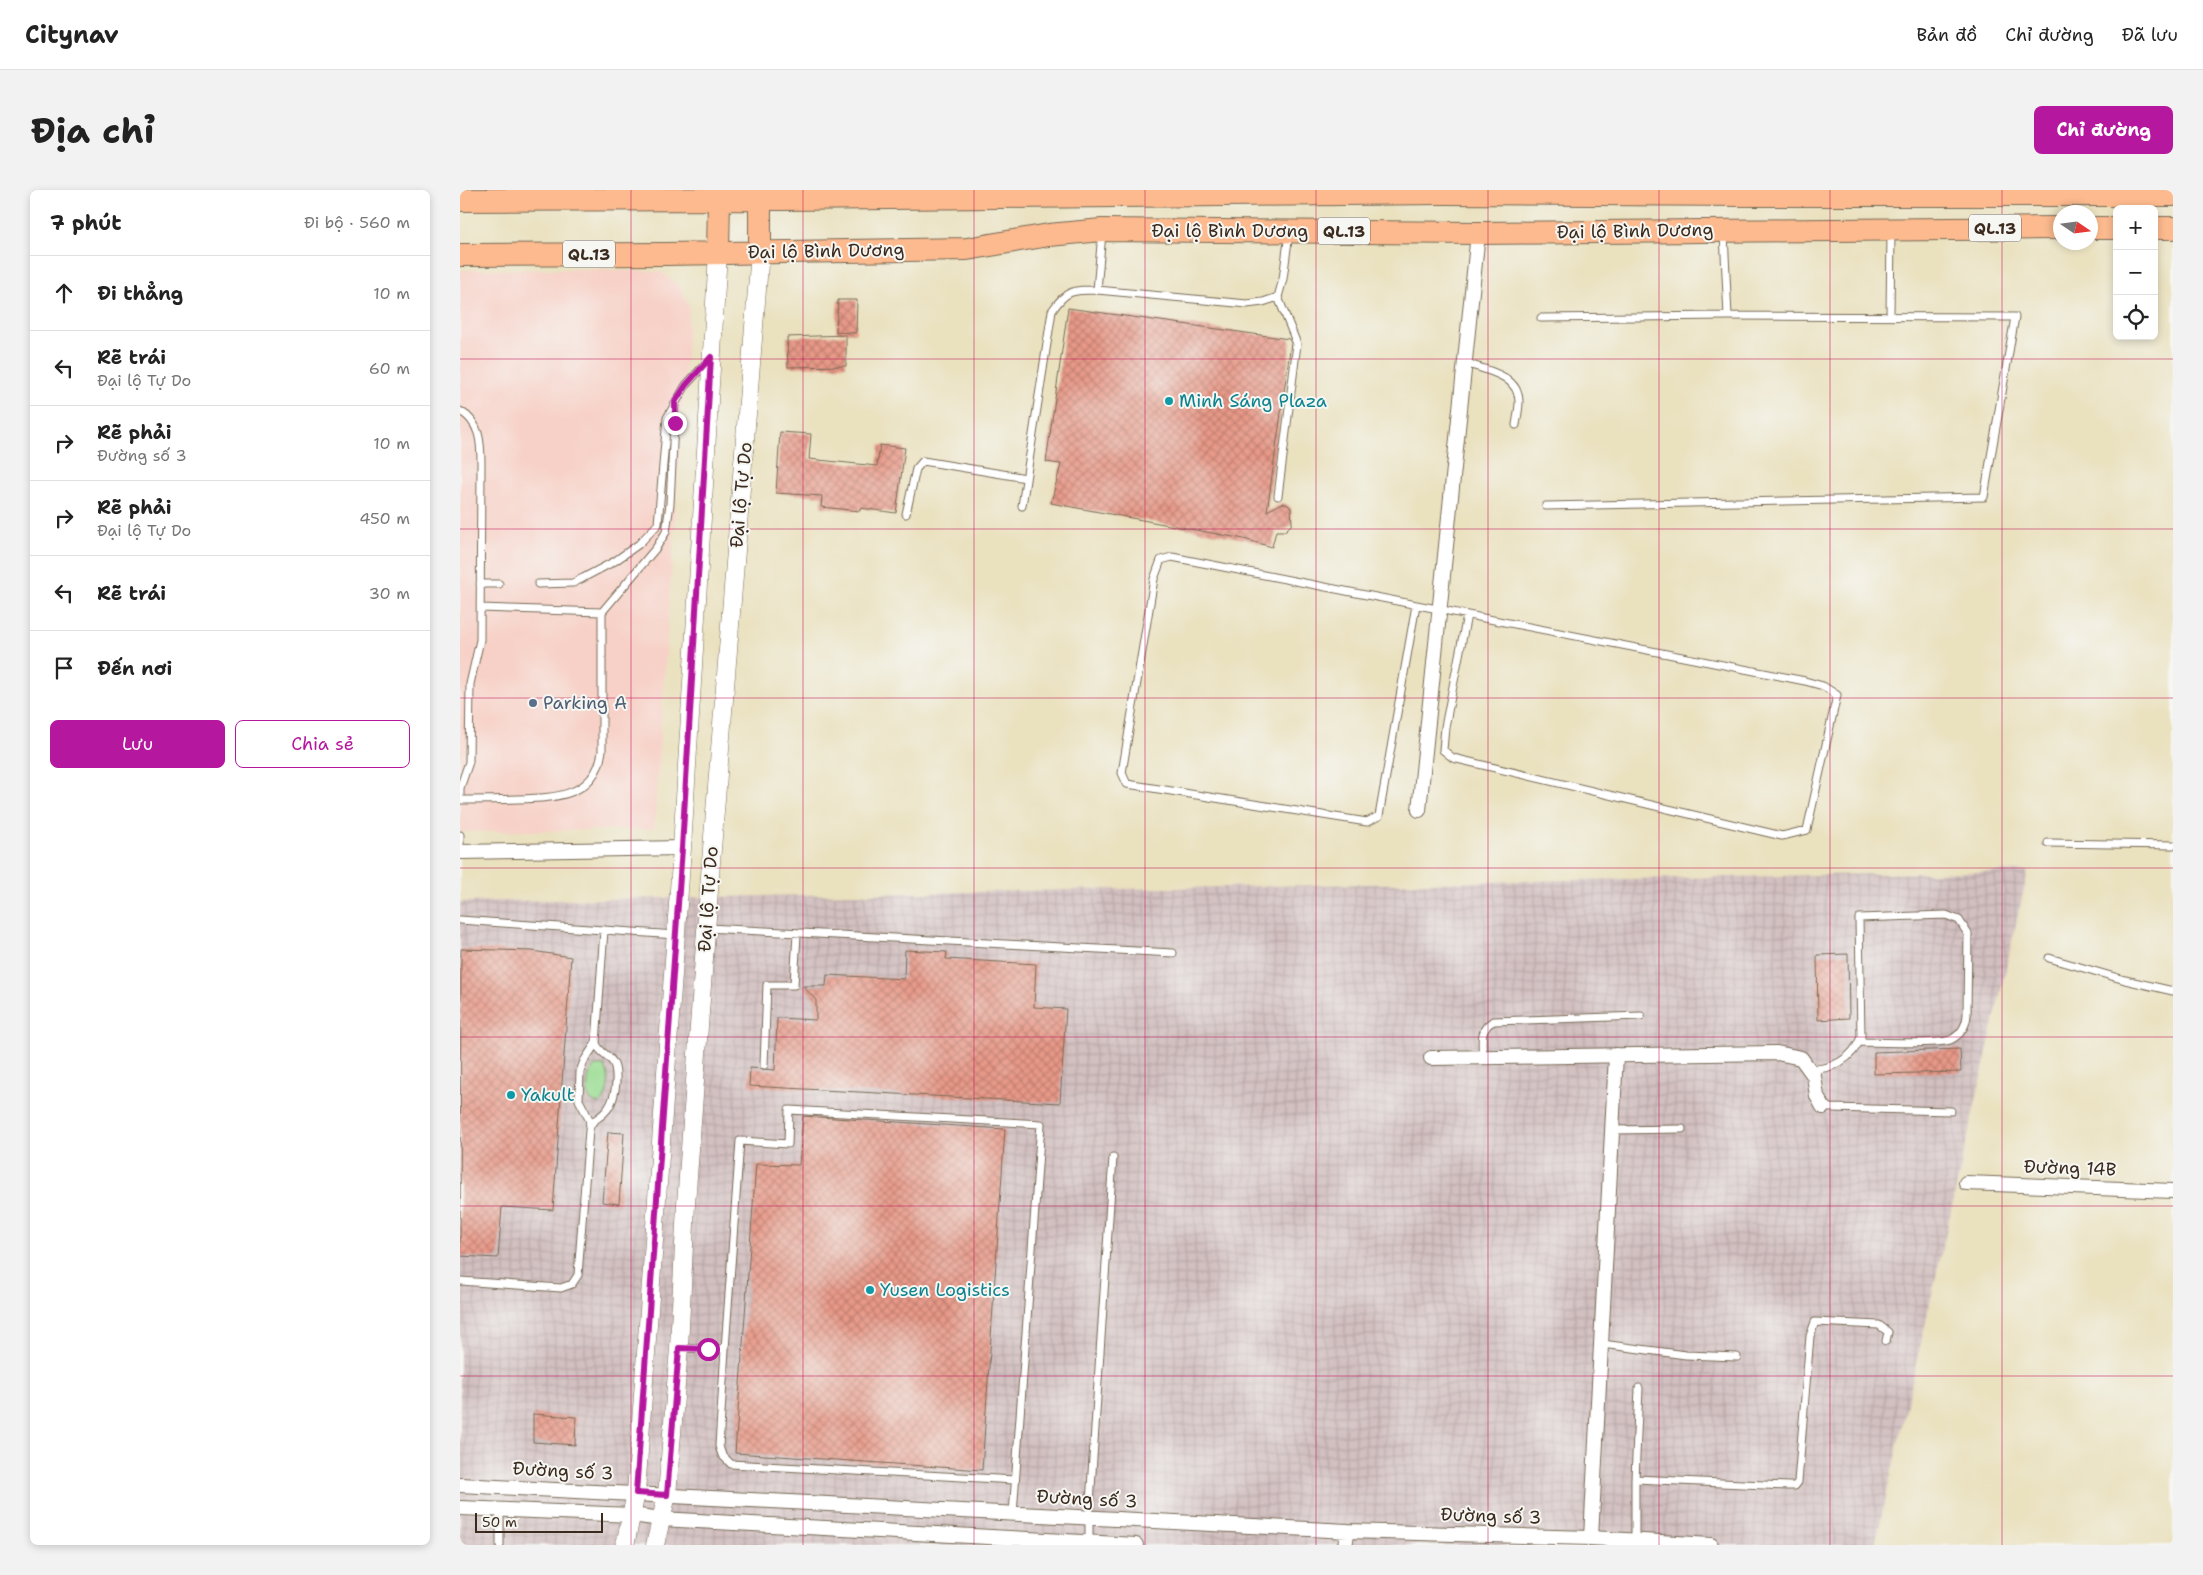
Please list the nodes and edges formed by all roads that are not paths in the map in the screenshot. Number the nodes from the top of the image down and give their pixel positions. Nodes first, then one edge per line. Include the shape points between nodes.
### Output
1 (1445, 191) edge
2 (1851, 192) edge
3 (2048, 192) edge
4 (1144, 193) edge
5 (1744, 193) edge
6 (719, 194) edge
7 (927, 194) edge
8 (2173, 195) edge
9 (466, 197) edge
10 (760, 199) junction
11 (2053, 228) edge
12 (2098, 228) edge
13 (2113, 228) edge
14 (2158, 228) edge
15 (2173, 228) edge
16 (1102, 230) junction
17 (1724, 230) junction
18 (1891, 230) junction
19 (1289, 231) junction
20 (1478, 233) junction
21 (760, 252) junction
22 (718, 253) junction
23 (460, 255) edge
24 (1096, 290) junction
25 (1278, 297) junction
26 (1728, 316) junction
27 (1890, 316) junction
28 (1541, 318) dead end
29 (711, 357) junction
30 (1465, 363) junction
31 (675, 402) junction
32 (460, 411) edge
33 (1516, 426) dead end
34 (1026, 478) junction
35 (1278, 496) dead end
36 (1022, 506) dead end
37 (1546, 506) dead end
38 (906, 514) dead end
39 (480, 584) junction
40 (499, 584) dead end
41 (538, 584) dead end
42 (1416, 604) junction
43 (481, 608) junction
44 (1440, 609) junction
45 (602, 612) junction
46 (1467, 614) junction
47 (460, 798) edge
48 (1419, 810) dead end
49 (460, 835) edge
50 (2048, 843) dead end
51 (2173, 845) edge
52 (682, 848) junction
53 (460, 852) edge
54 (460, 920) edge
55 (706, 928) junction
56 (604, 930) junction
57 (797, 934) junction
58 (676, 935) junction
59 (1173, 953) dead end
60 (2049, 958) dead end
61 (2173, 991) edge
62 (1641, 1016) dead end
63 (1859, 1042) junction
64 (596, 1043) junction
65 (1616, 1055) junction
66 (1431, 1058) dead end
67 (1483, 1058) junction
68 (764, 1065) dead end
69 (1809, 1069) junction
70 (1823, 1107) joint
71 (1951, 1111) dead end
72 (590, 1127) junction
73 (1682, 1129) dead end
74 (1613, 1130) junction
75 (1113, 1157) dead end
76 (1966, 1183) dead end
77 (2173, 1191) edge
78 (460, 1281) edge
79 (1886, 1341) dead end
80 (1602, 1344) junction
81 (679, 1348) junction
82 (725, 1349) junction
83 (1737, 1357) dead end
84 (1639, 1388) dead end
85 (1635, 1479) junction
86 (1015, 1480) junction
87 (460, 1485) edge
88 (636, 1493) junction
89 (667, 1495) junction
90 (460, 1508) edge
91 (500, 1510) junction
92 (1013, 1514) junction
93 (632, 1515) junction
94 (1089, 1518) junction
95 (661, 1519) junction
96 (1348, 1531) junction
97 (1592, 1538) junction
98 (1089, 1542) junction
99 (1635, 1542) junction
100 (500, 1545) edge
101 (625, 1545) edge
102 (655, 1545) edge
103 (1136, 1545) edge
104 (1345, 1545) edge
105 (1711, 1545) edge

1 - 4 highway, Đại lộ Bình Dương / QL.13
1 - 5 highway, Đại lộ Bình Dương / QL.13
2 - 3 highway, Đại lộ Bình Dương / QL.13
2 - 5 highway, Đại lộ Bình Dương / QL.13
3 - 8 highway, Đại lộ Bình Dương / QL.13
4 - 7 highway, Đại lộ Bình Dương / QL.13
6 - 9 highway, Đại lộ Bình Dương / QL.13
6 - 10 highway, Đại lộ Bình Dương / QL.13
6 - 22 highway
7 - 10 highway, Đại lộ Bình Dương / QL.13
10 - 21 highway
11 - 18 highway, Đại lộ Bình Dương / QL.13
12 - 13 highway
14 - 15 highway
16 - 19 highway, Đại lộ Bình Dương / QL.13
16 - 21 highway, Đại lộ Bình Dương / QL.13 via 967,249
16 - 24 lane
17 - 18 highway, Đại lộ Bình Dương / QL.13
17 - 20 highway, Đại lộ Bình Dương / QL.13
17 - 26 lane
18 - 27 lane
19 - 20 highway, Đại lộ Bình Dương / QL.13
19 - 25 lane
20 - 30 street
21 - 22 highway, Đại lộ Bình Dương / QL.13
21 - 55 street, Đại lộ Tự Do
22 - 23 highway, Đại lộ Bình Dương / QL.13
22 - 29 street, Đại lộ Tự Do
24 - 25 lane via 1247,304
24 - 34 lane via 1063,295 1052,311
25 - 35 lane via 1297,344
26 - 27 lane
26 - 28 lane
27 - 37 lane via 2016,317 1984,497
29 - 31 lane
29 - 52 street, Đại lộ Tự Do
30 - 33 lane via 1503,376 1515,386 1519,400
30 - 44 street
31 - 41 lane via 667,418 658,524 639,544 583,578 573,583
31 - 45 lane via 666,532
32 - 39 lane via 475,424 480,438
34 - 36 lane
34 - 38 lane via 923,461 916,469
39 - 40 lane
39 - 43 lane
42 - 42 lane via 1172,557 1161,560 1154,579 1122,773 1127,784 1367,822 1379,816
42 - 44 lane
43 - 45 lane
43 - 47 lane via 478,657 470,684 469,762
44 - 46 lane
44 - 48 street
45 - 47 lane via 601,763 589,782 576,791 547,798
46 - 46 lane via 1445,727 1443,750 1453,758 1782,836 1807,830 1837,695 1823,686
49 - 53 lane
50 - 51 lane
52 - 53 street
52 - 58 street, Đại lộ Tự Do
54 - 56 lane
55 - 57 lane
55 - 81 street, Đại lộ Tự Do
56 - 58 lane
56 - 64 lane
57 - 59 lane
57 - 68 lane via 794,985 767,984
58 - 88 street, Đại lộ Tự Do
60 - 61 lane
62 - 67 lane via 1494,1020 1484,1029
63 - 63 lane via 1859,918 1946,915 1959,920 1966,929 1968,943 1967,1015 1959,1034 1944,1041
63 - 69 lane via 1850,1056 1841,1062 1826,1068
64 - 72 lane via 580,1072 578,1100
64 - 72 lane via 598,1050 613,1063 615,1088 609,1107
65 - 67 street
65 - 69 street via 1777,1053 1801,1058
65 - 74 street
66 - 67 street
69 - 70 street
70 - 71 lane
72 - 78 lane via 580,1272 575,1282 561,1288
73 - 74 lane
74 - 80 street
75 - 94 lane
76 - 77 street, Đường 14B
79 - 85 lane via 1888,1332 1879,1325 1815,1322 1810,1336 1798,1482 1795,1486
80 - 83 lane via 1686,1355
80 - 97 street
81 - 82 lane
81 - 89 street, Đại lộ Tự Do
82 - 86 lane via 719,1446 731,1464
82 - 86 lane via 740,1141 788,1144 789,1110 1041,1124
84 - 85 lane
85 - 99 lane
86 - 92 lane
87 - 88 street, Đường số 3
88 - 89 street, Đường số 3
88 - 93 street, Đại lộ Tự Do
89 - 92 street, Đường số 3
89 - 95 street, Đại lộ Tự Do
90 - 91 street
91 - 93 street
91 - 100 lane
92 - 94 street, Đường số 3
93 - 95 street
93 - 101 street, Đại lộ Tự Do
94 - 96 street, Đường số 3
94 - 98 lane
95 - 98 street
95 - 102 street, Đại lộ Tự Do
96 - 97 street, Đường số 3
96 - 104 street
97 - 99 street, Đường số 3
98 - 103 street
99 - 105 street, Đường số 3

